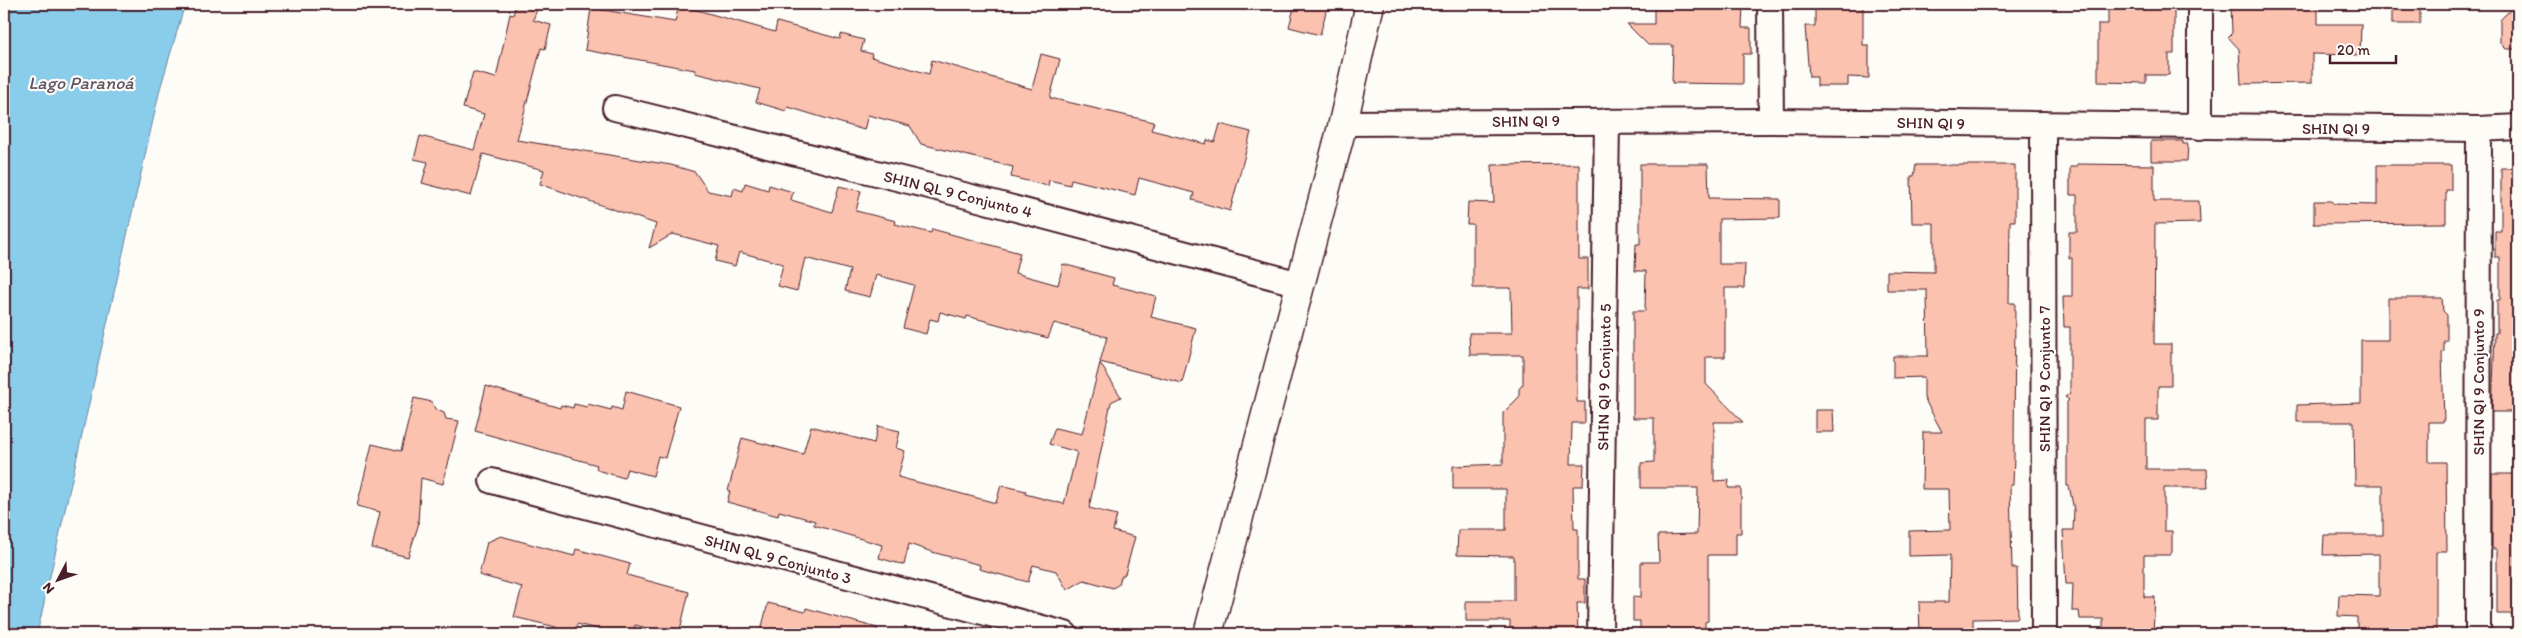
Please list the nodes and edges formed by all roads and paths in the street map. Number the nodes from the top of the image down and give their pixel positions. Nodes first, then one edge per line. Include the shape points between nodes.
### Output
1 (1370, 4) edge
2 (1770, 4) edge
3 (2200, 4) edge
4 (615, 108) dead end
5 (1607, 121) junction
6 (1770, 121) junction
7 (1343, 123) junction
8 (2043, 124) junction
9 (2200, 127) junction
10 (2518, 127) edge
11 (2479, 129) junction
12 (1300, 284) junction
13 (492, 481) dead end
14 (1065, 634) edge
15 (1208, 634) edge
16 (1600, 634) edge
17 (2044, 634) edge
18 (2478, 634) edge

1 - 7 street
2 - 6 street
3 - 9 street
4 - 12 street, SHIN QL 9 Conjunto 4 via 937,188
5 - 6 street, SHIN QI 9
5 - 7 street, SHIN QI 9
5 - 16 street, SHIN QI 9 Conjunto 5
6 - 8 street, SHIN QI 9
7 - 12 street
8 - 9 street, SHIN QI 9
8 - 17 street, SHIN QI 9 Conjunto 7
9 - 11 street, SHIN QI 9
10 - 11 street, SHIN QI 9
11 - 18 street, SHIN QI 9 Conjunto 9
12 - 15 street
13 - 14 street, SHIN QL 9 Conjunto 3

